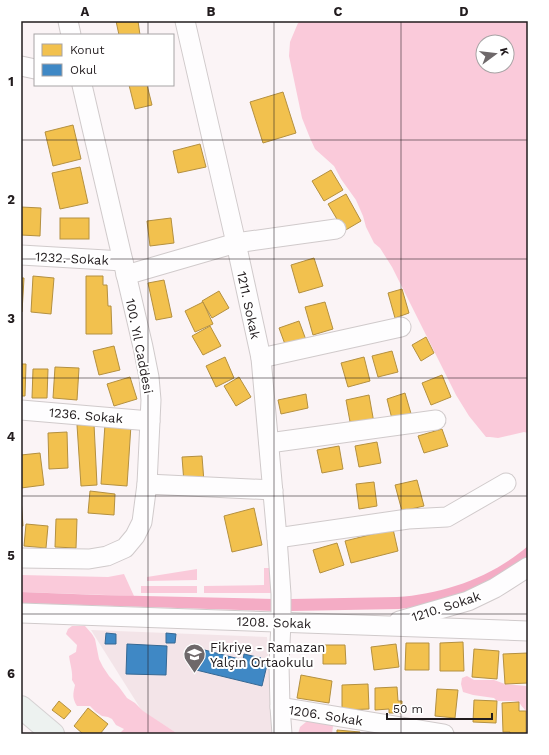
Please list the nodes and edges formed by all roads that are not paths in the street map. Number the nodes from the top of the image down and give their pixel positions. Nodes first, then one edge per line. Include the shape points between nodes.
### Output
1 (68, 21) edge
2 (185, 21) edge
3 (71, 34) edge
4 (21, 66) edge
5 (34, 68) edge
6 (82, 86) edge
7 (336, 229) dead end
8 (236, 243) junction
9 (21, 255) edge
10 (124, 268) junction
11 (401, 327) dead end
12 (261, 358) junction
13 (21, 410) edge
14 (436, 420) dead end
15 (150, 421) junction
16 (269, 443) junction
17 (147, 484) junction
18 (506, 484) dead end
19 (273, 490) junction
20 (277, 538) junction
21 (21, 558) edge
22 (528, 567) edge
23 (21, 613) edge
24 (282, 622) junction
25 (382, 626) junction
26 (528, 630) edge
27 (21, 707) edge
28 (280, 707) junction
29 (53, 734) edge
30 (282, 734) edge
31 (444, 734) edge

1 - 3 street
2 - 8 street, 1211. Sokak
4 - 5 street
6 - 10 street, 100. Yıl Caddesi
7 - 8 street, 1232. Sokak
8 - 10 street, 1232. Sokak
8 - 12 street, 1211. Sokak
9 - 10 street, 1232. Sokak
10 - 15 street, 100. Yıl Caddesi via 149,377
11 - 12 street
12 - 16 street, 1211. Sokak
13 - 15 street, 1236. Sokak
14 - 16 street
15 - 17 street, 100. Yıl Caddesi
16 - 19 street, 1211. Sokak
17 - 19 street
17 - 21 street, 100. Yıl Caddesi via 142,522 125,548 107,556 89,559
18 - 20 street via 447,517 408,519
19 - 20 street, 1211. Sokak
20 - 24 street, 1211. Sokak
22 - 25 street, 1210. Sokak via 468,601
23 - 24 street, 1208. Sokak
24 - 25 street, 1208. Sokak
24 - 28 street, 1211. Sokak
25 - 26 street, 1208. Sokak
27 - 29 main road
28 - 30 street, 1211. Sokak
28 - 31 street, 1206. Sokak

